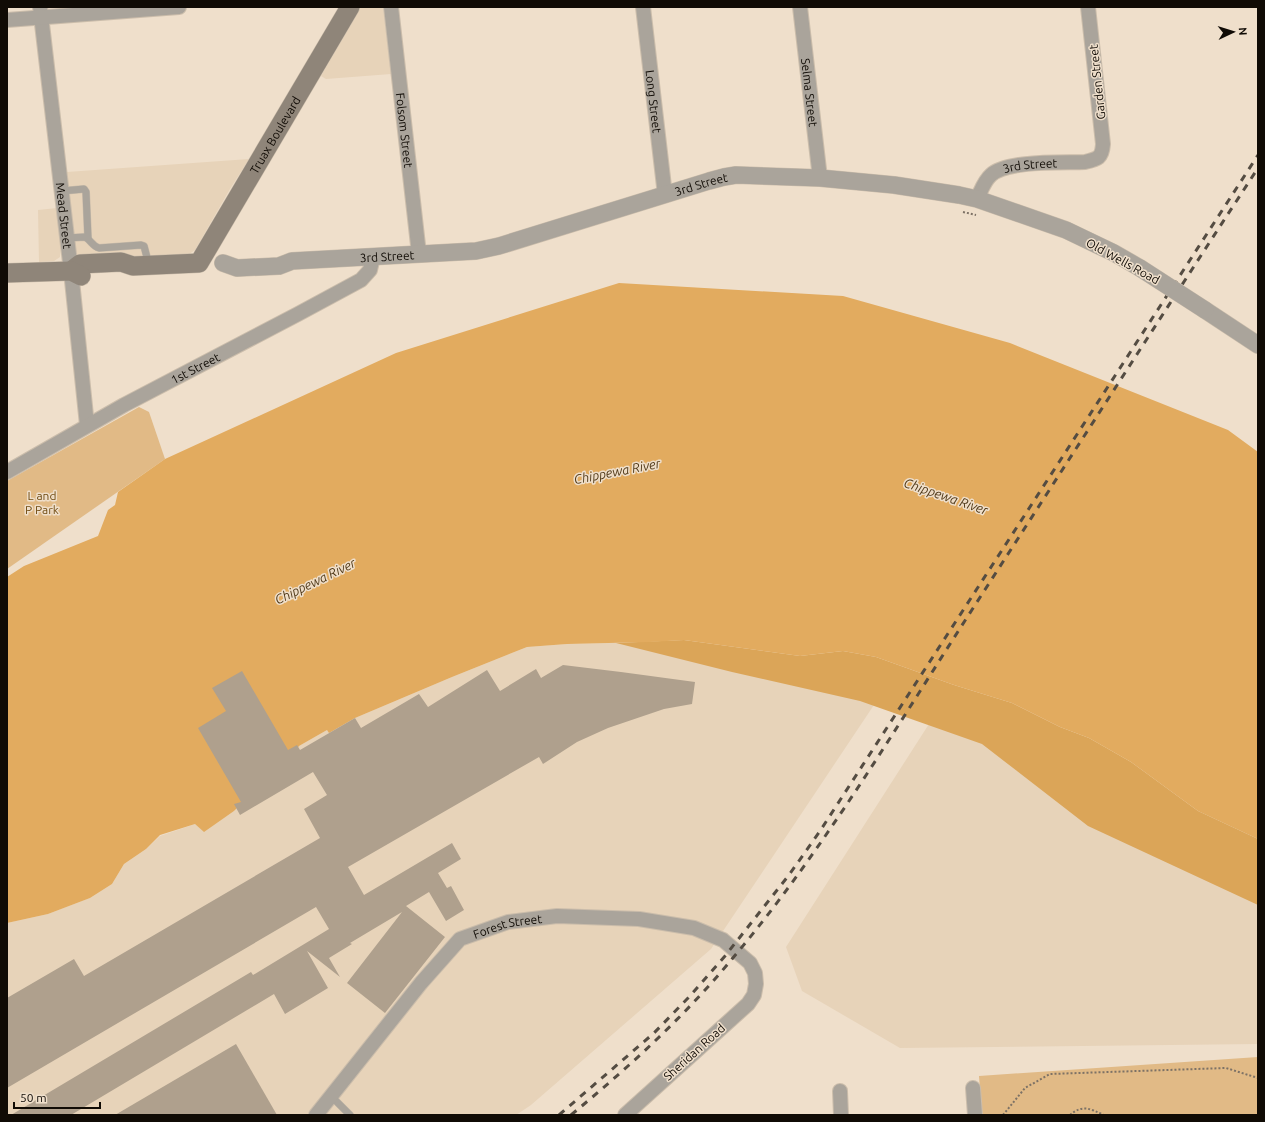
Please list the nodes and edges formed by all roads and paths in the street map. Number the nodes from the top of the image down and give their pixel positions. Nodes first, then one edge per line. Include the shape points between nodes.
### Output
1 (180, 7) edge
2 (350, 7) edge
3 (391, 7) edge
4 (642, 7) edge
5 (800, 7) edge
6 (1088, 7) edge
7 (40, 12) edge
8 (7, 20) edge
9 (1100, 156) joint
10 (820, 178) junction
11 (62, 191) junction
12 (666, 195) junction
13 (977, 207) junction
14 (963, 212) dead end
15 (67, 238) junction
16 (88, 238) junction
17 (419, 254) junction
18 (373, 257) junction
19 (199, 263) junction
20 (141, 266) junction
21 (71, 271) junction
22 (7, 273) edge
23 (1258, 344) edge
24 (87, 425) junction
25 (7, 472) edge
26 (756, 984) joint
27 (1258, 1078) edge
28 (973, 1088) dead end
29 (840, 1091) dead end
30 (331, 1096) junction
31 (316, 1115) edge
32 (350, 1115) edge
33 (625, 1115) edge
34 (841, 1115) edge
35 (975, 1115) edge
36 (1003, 1115) edge
37 (1070, 1115) edge
38 (1104, 1115) edge

1 - 7 street
2 - 19 main road, Truax Boulevard
3 - 17 street, Folsom Street
4 - 12 street, Long Street
5 - 10 street, Selma Street
6 - 9 street, Garden Street via 1103,144
7 - 8 street
7 - 11 street, Mead Street
9 - 13 street, 3rd Street via 1085,162 1014,165 999,170 990,176 983,186
10 - 12 street, 3rd Street via 724,177
10 - 13 street, 3rd Street via 935,190
11 - 15 street, Mead Street
11 - 16 lane via 86,192
12 - 17 street, 3rd Street via 499,246 476,251
13 - 14 path
13 - 23 street, Old Wells Road, bridge via 1066,230 1114,253
15 - 16 lane
15 - 21 street, Mead Street
16 - 20 lane via 99,248 144,246
17 - 18 street, 3rd Street
18 - 19 street, 3rd Street via 292,261 279,266 237,268 223,262
18 - 24 street, 1st Street via 370,270 361,280
19 - 20 main road, 3rd Street
20 - 21 main road, 3rd Street via 121,262 80,264
21 - 22 main road, 3rd Street
21 - 24 street, Mead Street
24 - 25 street, 1st Street
26 - 30 street, Forest Street via 755,973 744,956 723,940 694,928 639,919 557,916 508,922 460,939 421,983
26 - 33 street, Sheridan Road via 754,995 748,1004
27 - 36 path via 1226,1068 1050,1074 1025,1088
28 - 35 street
29 - 34 street
30 - 31 street, Forest Street
30 - 32 lane
37 - 38 path via 1085,1108

